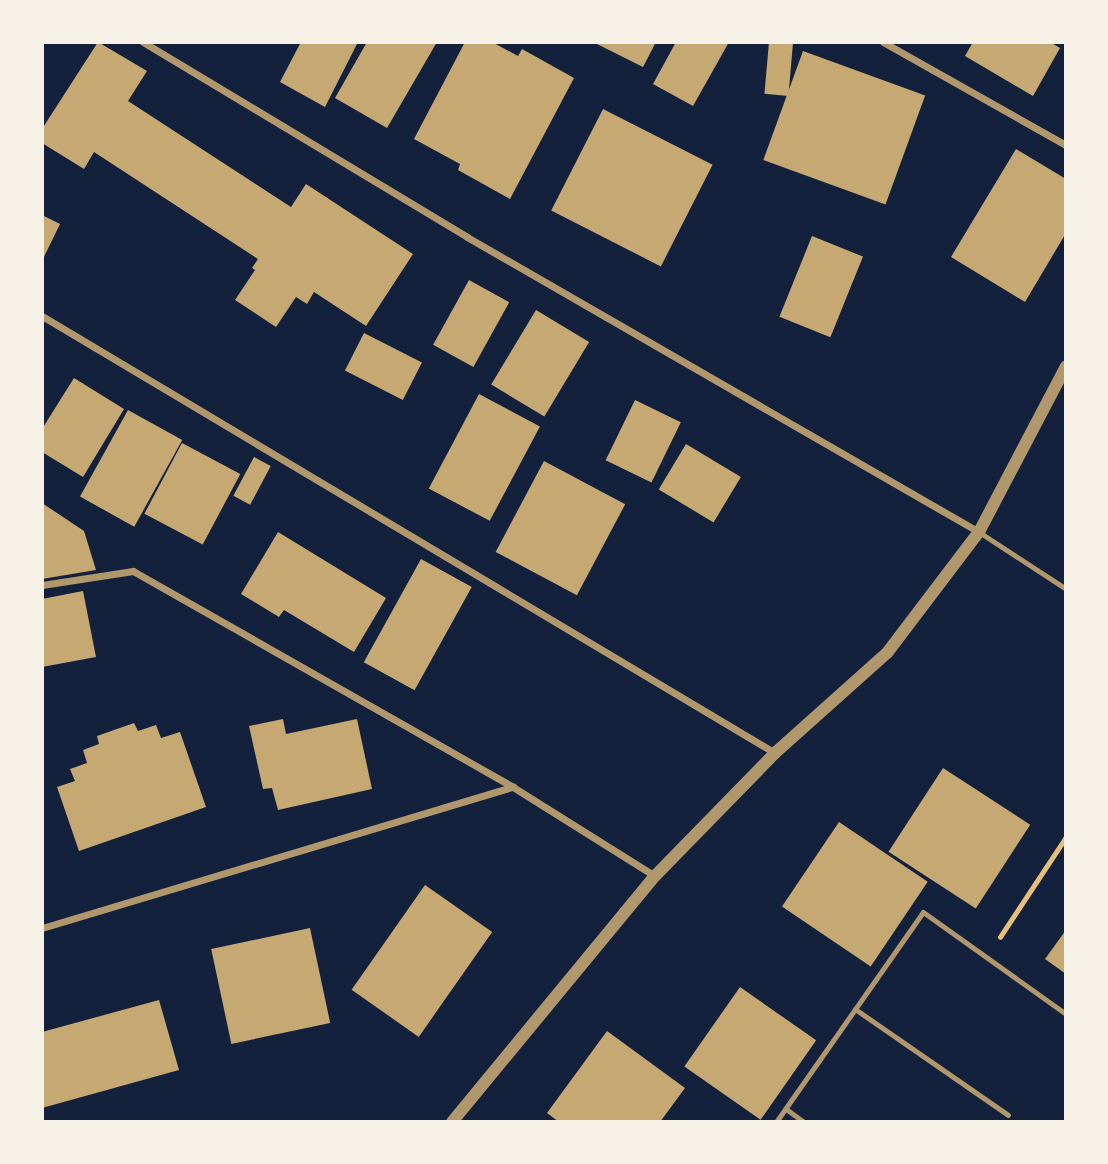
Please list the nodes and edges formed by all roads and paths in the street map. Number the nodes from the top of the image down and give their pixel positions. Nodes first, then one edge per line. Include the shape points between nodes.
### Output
1 (143, 42) edge
2 (883, 42) edge
3 (1066, 145) edge
4 (42, 316) edge
5 (1066, 366) edge
6 (979, 532) junction
7 (42, 585) edge
8 (1066, 589) edge
9 (775, 753) junction
10 (513, 787) junction
11 (1066, 837) edge
12 (655, 876) junction
13 (42, 928) edge
14 (986, 958) junction
15 (855, 1009) junction
16 (1066, 1014) edge
17 (786, 1109) junction
18 (1008, 1115) dead end
19 (452, 1122) edge
20 (776, 1122) edge
21 (804, 1122) edge

1 - 6 street via 479,244
2 - 3 street
4 - 9 street
5 - 6 street
6 - 8 lane
6 - 9 street via 887,653
7 - 10 street via 133,571
9 - 12 street
10 - 12 street
10 - 13 street
11 - 14 path
12 - 19 street
14 - 15 lane via 923,912
14 - 16 lane
15 - 17 lane
15 - 18 lane
17 - 20 lane
17 - 21 lane

